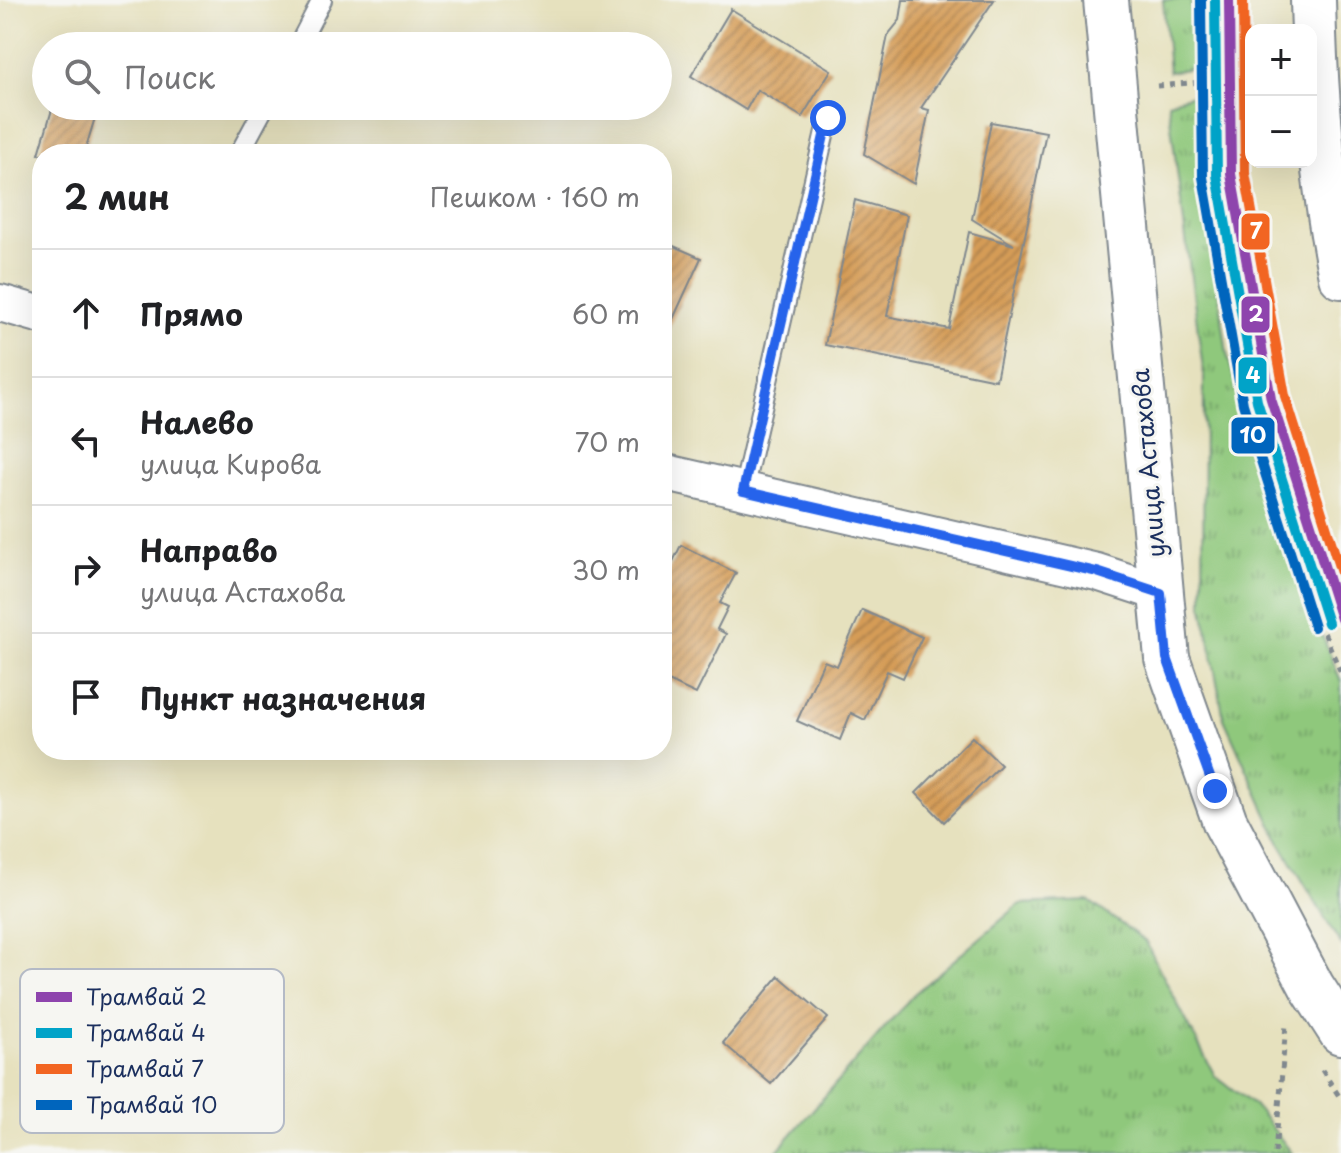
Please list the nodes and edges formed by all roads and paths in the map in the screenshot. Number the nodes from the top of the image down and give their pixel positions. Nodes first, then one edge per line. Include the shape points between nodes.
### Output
1 (322, 0) edge
2 (1106, 0) edge
3 (1210, 0) edge
4 (1313, 0) edge
5 (305, 32) edge
6 (1245, 44) edge
7 (1210, 47) junction
8 (1212, 81) junction
9 (1149, 86) dead end
10 (828, 118) dead end
11 (257, 120) edge
12 (244, 144) edge
13 (1341, 276) edge
14 (0, 303) edge
15 (32, 312) edge
16 (672, 474) edge
17 (743, 491) junction
18 (1161, 593) junction
19 (1341, 673) edge
20 (1286, 1016) dead end
21 (1341, 1032) edge
22 (1275, 1153) edge

1 - 5 lane
2 - 18 street, улица Астахова
3 - 7 path
4 - 13 street via 1330,224
6 - 7 path
7 - 8 path
8 - 9 path
8 - 19 path via 1222,257 1254,419
10 - 17 lane
11 - 12 lane
14 - 15 street
16 - 17 street
17 - 18 street via 1097,572
18 - 21 street, улица Астахова via 1167,658 1225,822
20 - 22 path

